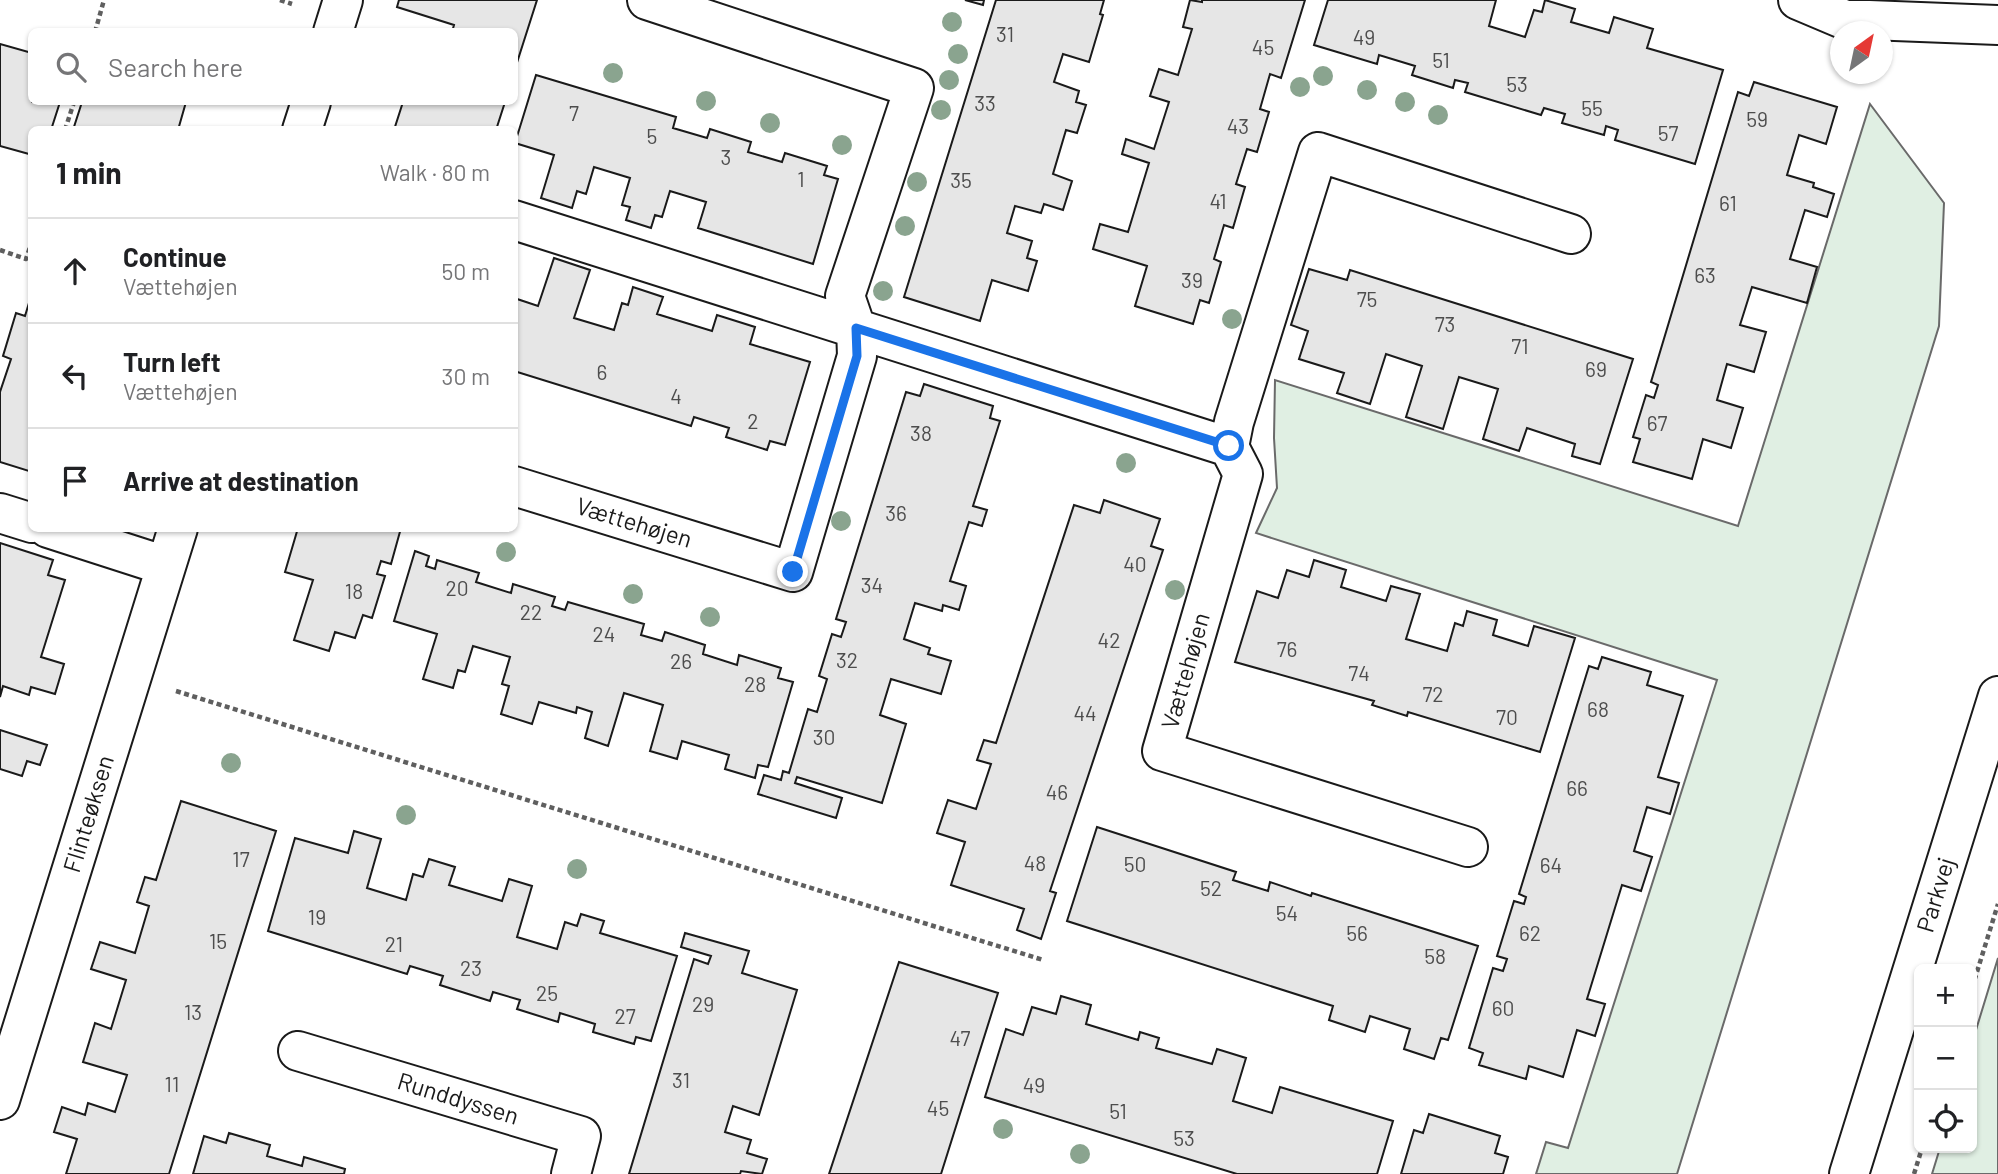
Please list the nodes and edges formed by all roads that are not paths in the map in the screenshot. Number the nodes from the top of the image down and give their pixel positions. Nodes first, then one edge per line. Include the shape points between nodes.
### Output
1 (343, 0) edge
2 (647, 0) edge
3 (1798, 0) edge
4 (1998, 25) edge
5 (334, 28) edge
6 (310, 105) edge
7 (303, 126) edge
8 (518, 221) edge
9 (1571, 234) dead end
10 (856, 328) junction
11 (1229, 446) junction
12 (518, 487) edge
13 (0, 513) edge
14 (28, 522) edge
15 (60, 532) edge
16 (177, 532) edge
17 (166, 566) junction
18 (1998, 696) edge
19 (1468, 847) dead end
20 (298, 1051) dead end
21 (0, 1100) edge
22 (570, 1174) edge
23 (1850, 1174) edge

1 - 5 street
2 - 10 street, Vættehøjen via 914,88 845,296
3 - 4 street via 1843,19
6 - 7 street
8 - 10 street
9 - 11 street via 1318,152
10 - 11 street
10 - 12 street, Vættehøjen via 857,356 793,572
11 - 19 street, Vættehøjen via 1243,474 1163,751
13 - 14 street
15 - 17 street
16 - 17 street, Flinteøksen
17 - 21 street, Flinteøksen
18 - 23 street, Parkvej
20 - 22 street, Runddyssen via 581,1136

